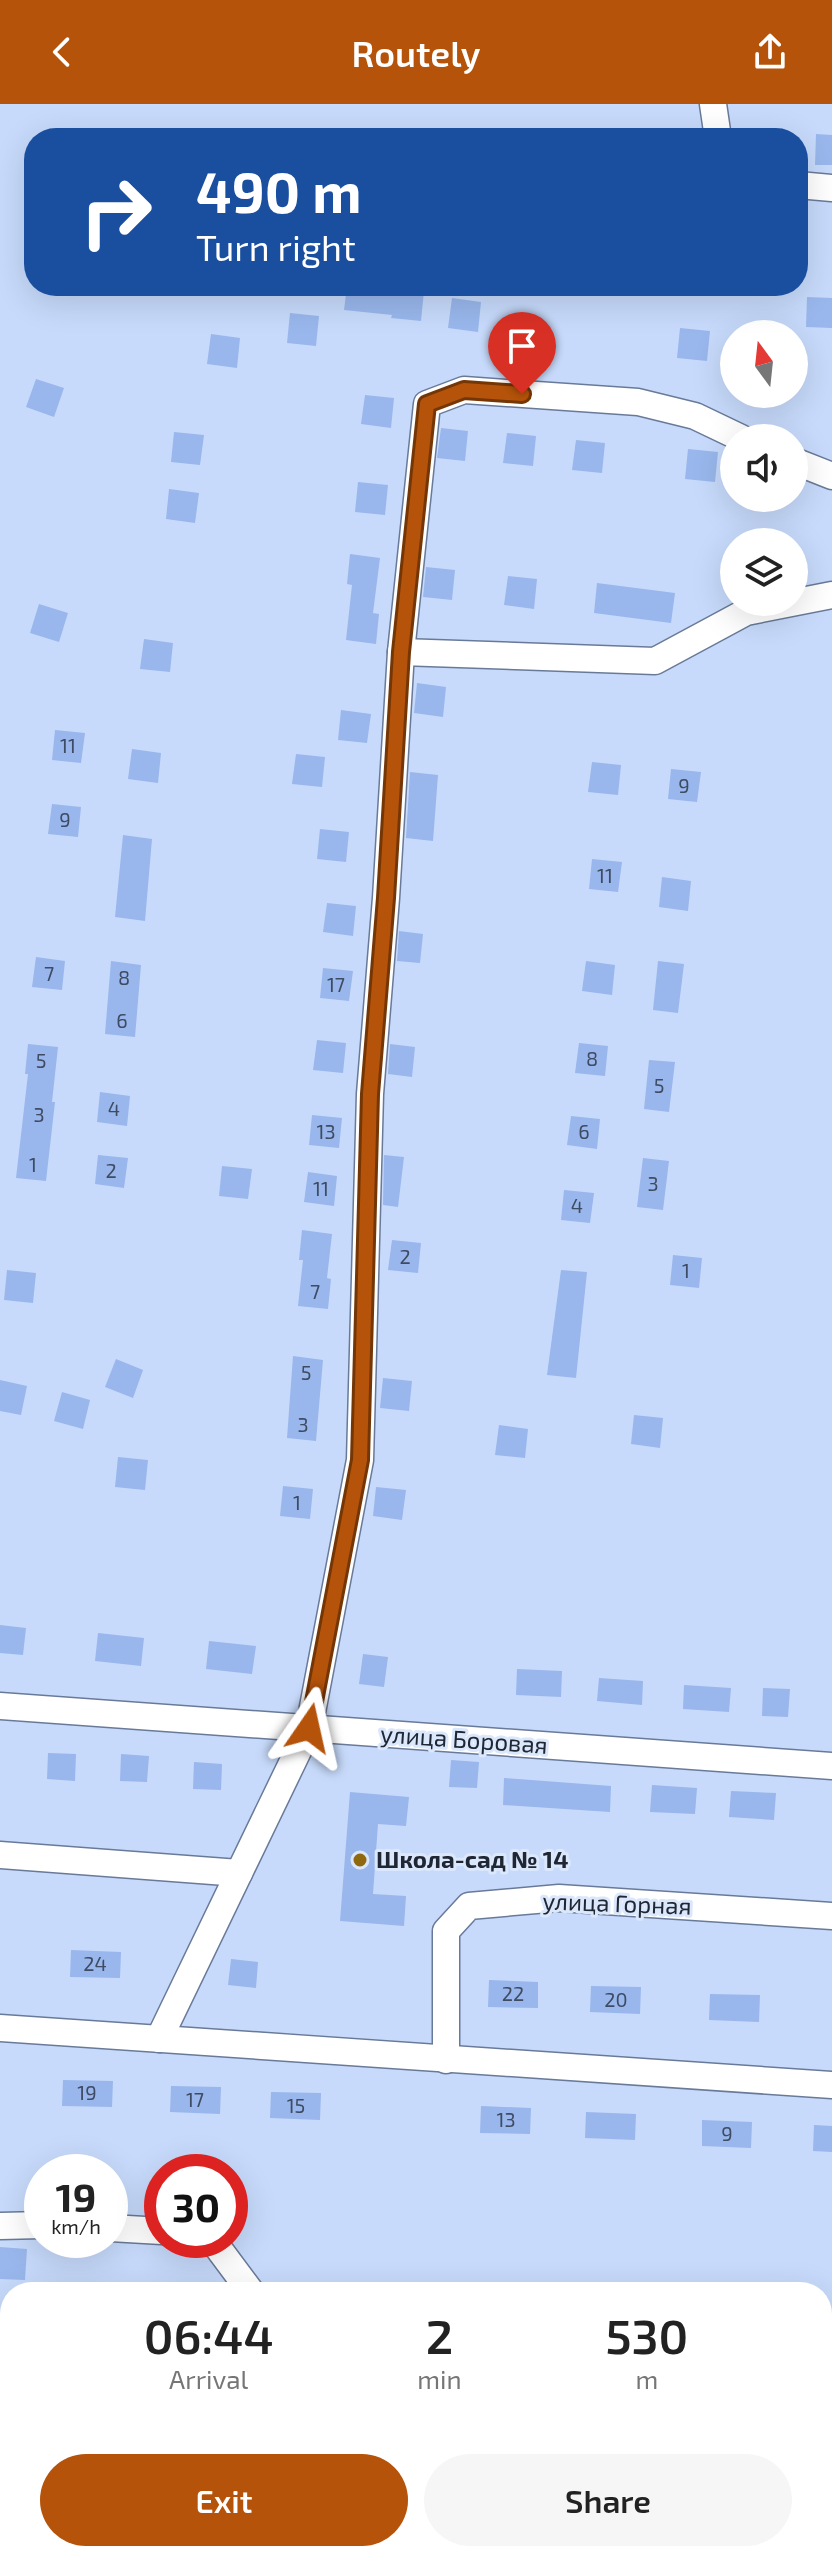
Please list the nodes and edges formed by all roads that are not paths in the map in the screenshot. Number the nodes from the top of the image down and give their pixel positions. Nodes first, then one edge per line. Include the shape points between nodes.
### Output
1 (713, 104) edge
2 (717, 128) edge
3 (808, 186) edge
4 (832, 188) edge
5 (720, 428) edge
6 (808, 467) edge
7 (832, 476) edge
8 (832, 595) edge
9 (401, 652) junction
10 (0, 1706) edge
11 (309, 1728) junction
12 (832, 1766) edge
13 (0, 1855) edge
14 (239, 1873) junction
15 (832, 1916) edge
16 (0, 2028) edge
17 (159, 2039) junction
18 (446, 2060) junction
19 (832, 2085) edge
20 (24, 2225) edge
21 (0, 2226) edge
22 (226, 2258) edge
23 (244, 2282) edge

1 - 2 street
3 - 4 street
5 - 9 street via 638,402 464,390 427,404
6 - 7 street
8 - 9 street via 746,612 655,661
9 - 11 street via 370,1094 360,1460
10 - 11 street, улица Боровая
11 - 12 street, улица Боровая
11 - 14 street
13 - 14 street
14 - 17 street
15 - 18 street, улица Горная via 559,1898 469,1906 446,1931
16 - 17 street
17 - 18 street
18 - 19 street
20 - 21 street
22 - 23 street

